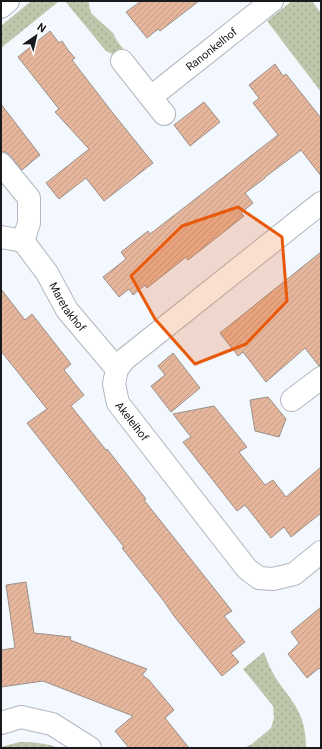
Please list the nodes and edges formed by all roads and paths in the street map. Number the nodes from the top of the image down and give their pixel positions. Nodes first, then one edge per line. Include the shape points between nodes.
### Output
1 (8, 1) edge
2 (272, 1) edge
3 (1, 7) edge
4 (122, 61) dead end
5 (1, 164) edge
6 (321, 203) edge
7 (1, 237) edge
8 (23, 241) junction
9 (118, 369) junction
10 (321, 378) edge
11 (292, 400) dead end
12 (321, 552) edge
13 (1, 723) edge
14 (90, 748) edge

1 - 3 street
2 - 4 street, Ranonkelhof via 158,106
5 - 8 street via 29,198 29,223
6 - 9 street via 126,359
7 - 8 street
8 - 9 street, Maretakhof via 47,273 67,310
9 - 12 street, Akeleihof via 114,384 118,402 246,569 259,578 273,579 294,574
10 - 11 street
13 - 14 street via 21,717 52,724

